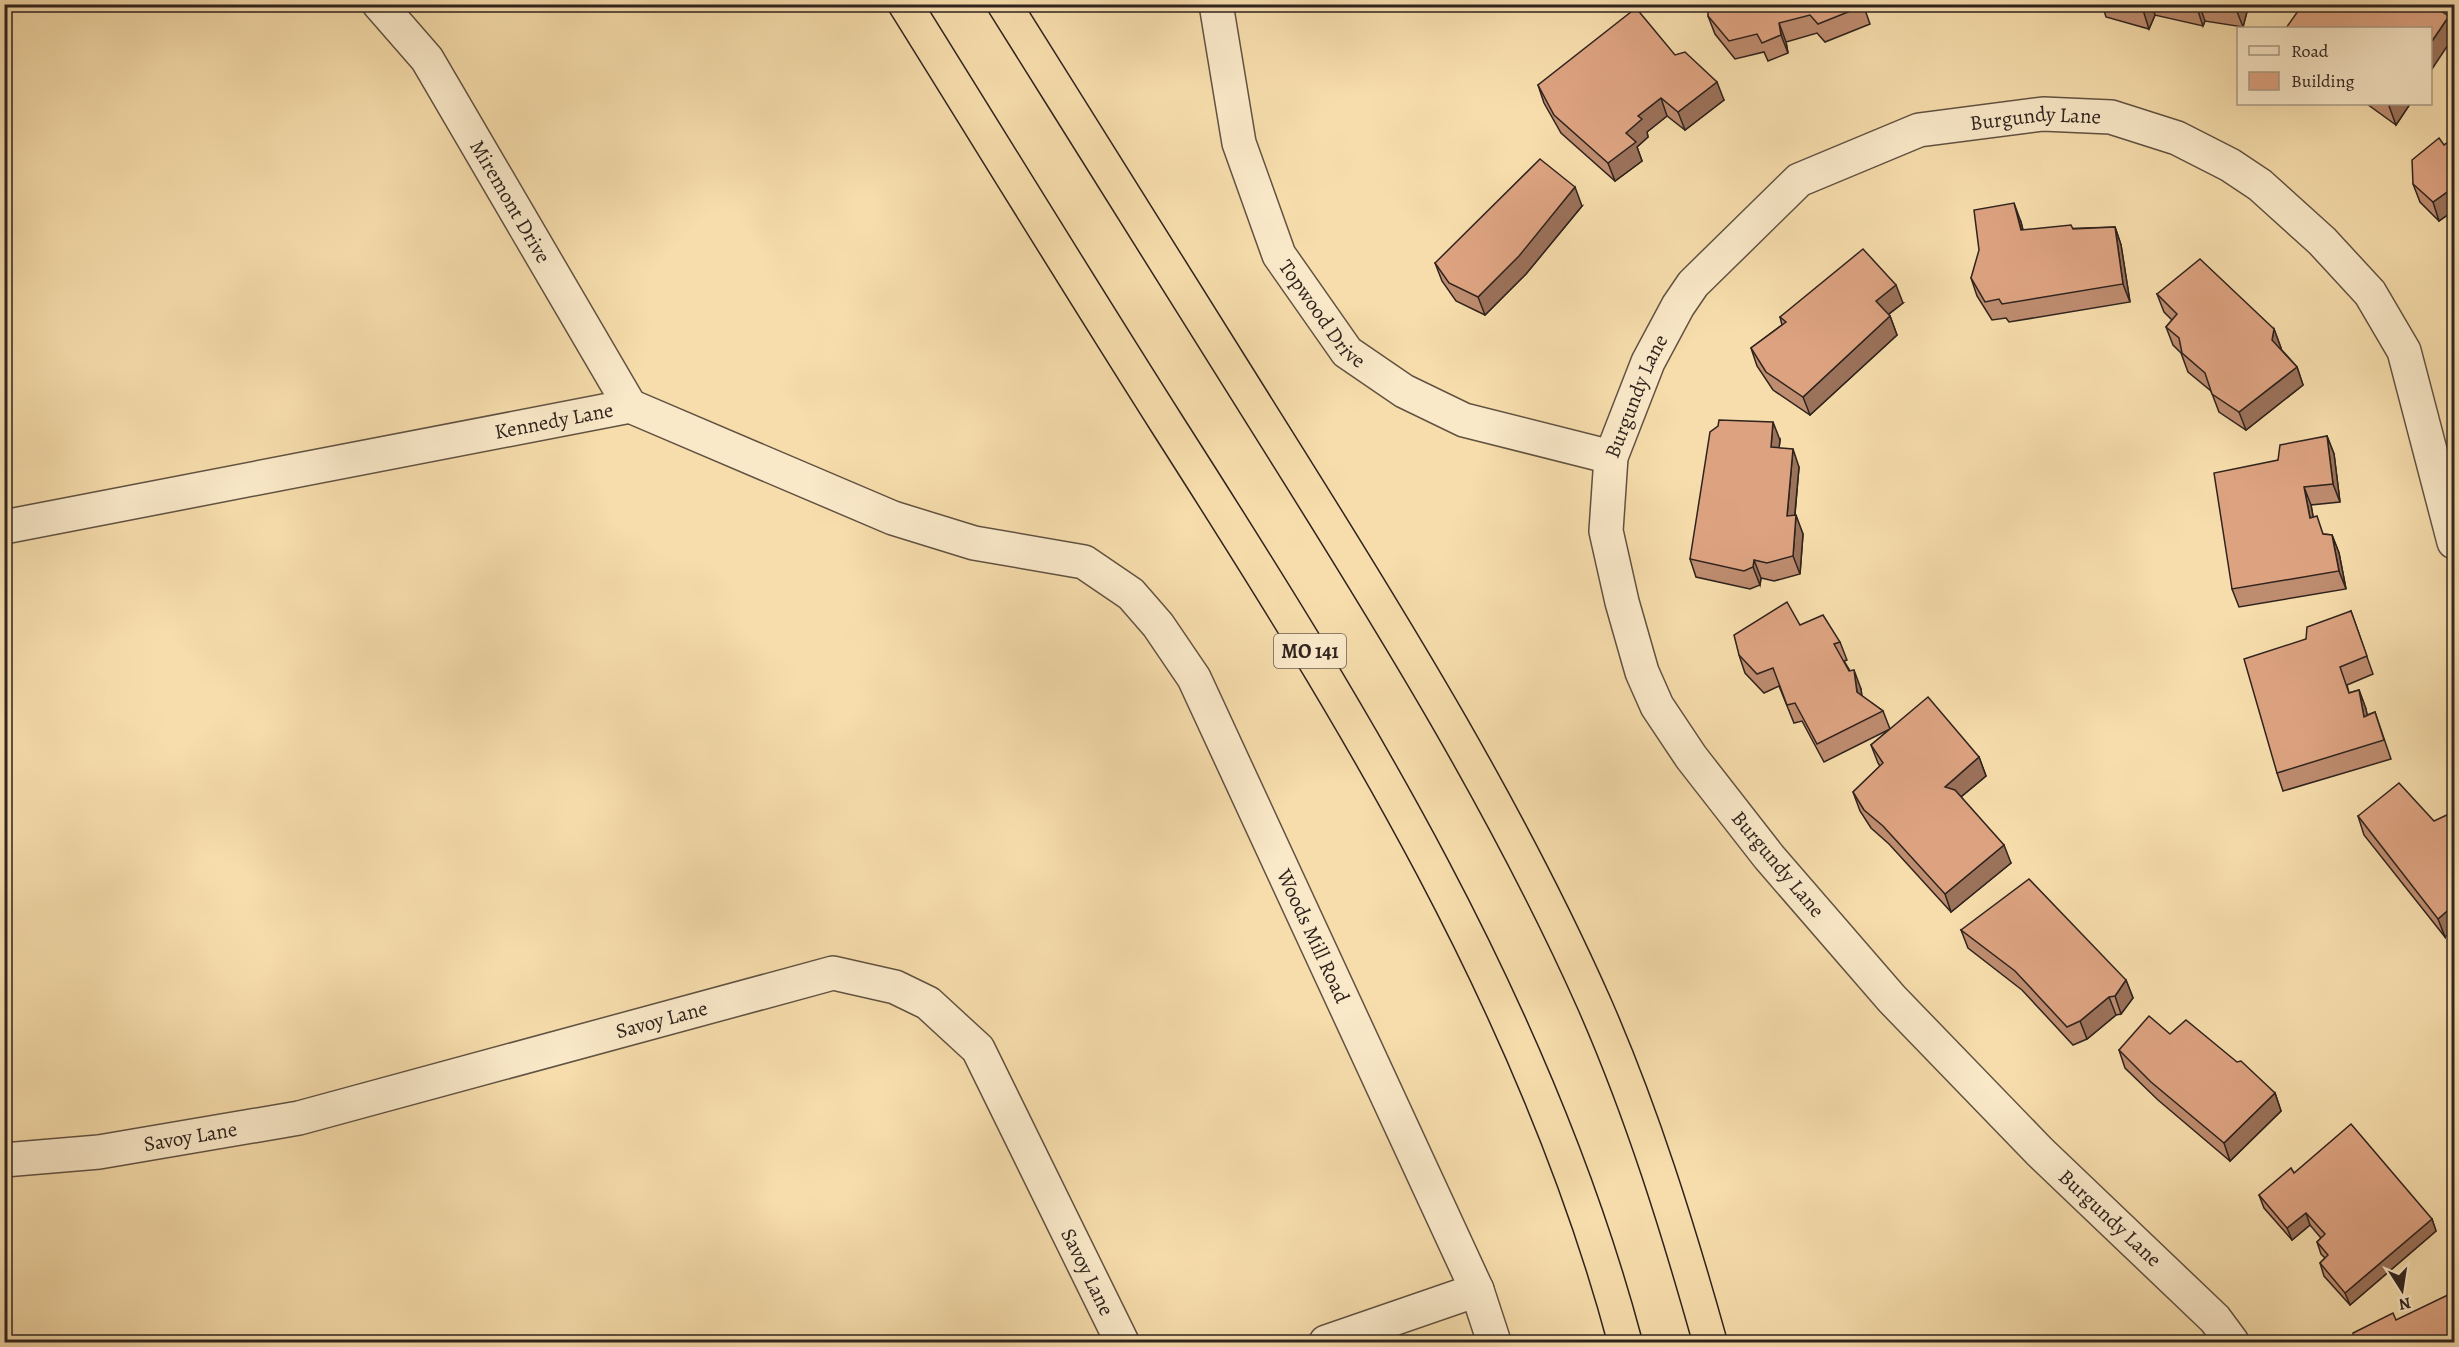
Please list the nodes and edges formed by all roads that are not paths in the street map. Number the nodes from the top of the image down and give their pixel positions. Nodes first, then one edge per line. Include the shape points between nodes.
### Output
1 (380, 4) edge
2 (905, 4) edge
3 (1004, 4) edge
4 (1216, 4) edge
5 (630, 406) junction
6 (1611, 457) junction
7 (4, 527) edge
8 (2454, 543) edge
9 (1084, 562) joint
10 (4, 1160) edge
11 (1477, 1290) junction
12 (1122, 1342) edge
13 (1326, 1342) edge
14 (1494, 1342) edge
15 (1625, 1342) edge
16 (1710, 1342) edge
17 (2232, 1342) edge

1 - 5 street, Miremont Drive via 427,59
2 - 15 highway, MO 141 via 1386,779 1458,914 1522,1051 1577,1192
3 - 16 highway via 1380,606 1456,732 1528,865 1594,1005 1649,1144
4 - 6 street, Topwood Drive via 1239,142 1279,255 1347,352 1404,391 1464,420
5 - 7 street, Kennedy Lane
5 - 9 street, Kennedy Lane via 893,518 974,543
6 - 8 street, Burgundy Lane via 1648,362 1688,292 1799,180 1919,130 2043,114 2111,117 2178,138 2260,185 2322,241 2370,293 2404,351
6 - 17 street, Burgundy Lane via 1606,531 1622,602 1642,672 1657,706 1691,758 1892,999 2040,1152 2215,1319
9 - 11 street, Woods Mill Road via 1131,594 1194,678
10 - 12 street, Savoy Lane via 99,1152 299,1118 833,973 895,987 928,1003 978,1049
11 - 13 street
11 - 14 street, Woods Mill Road

